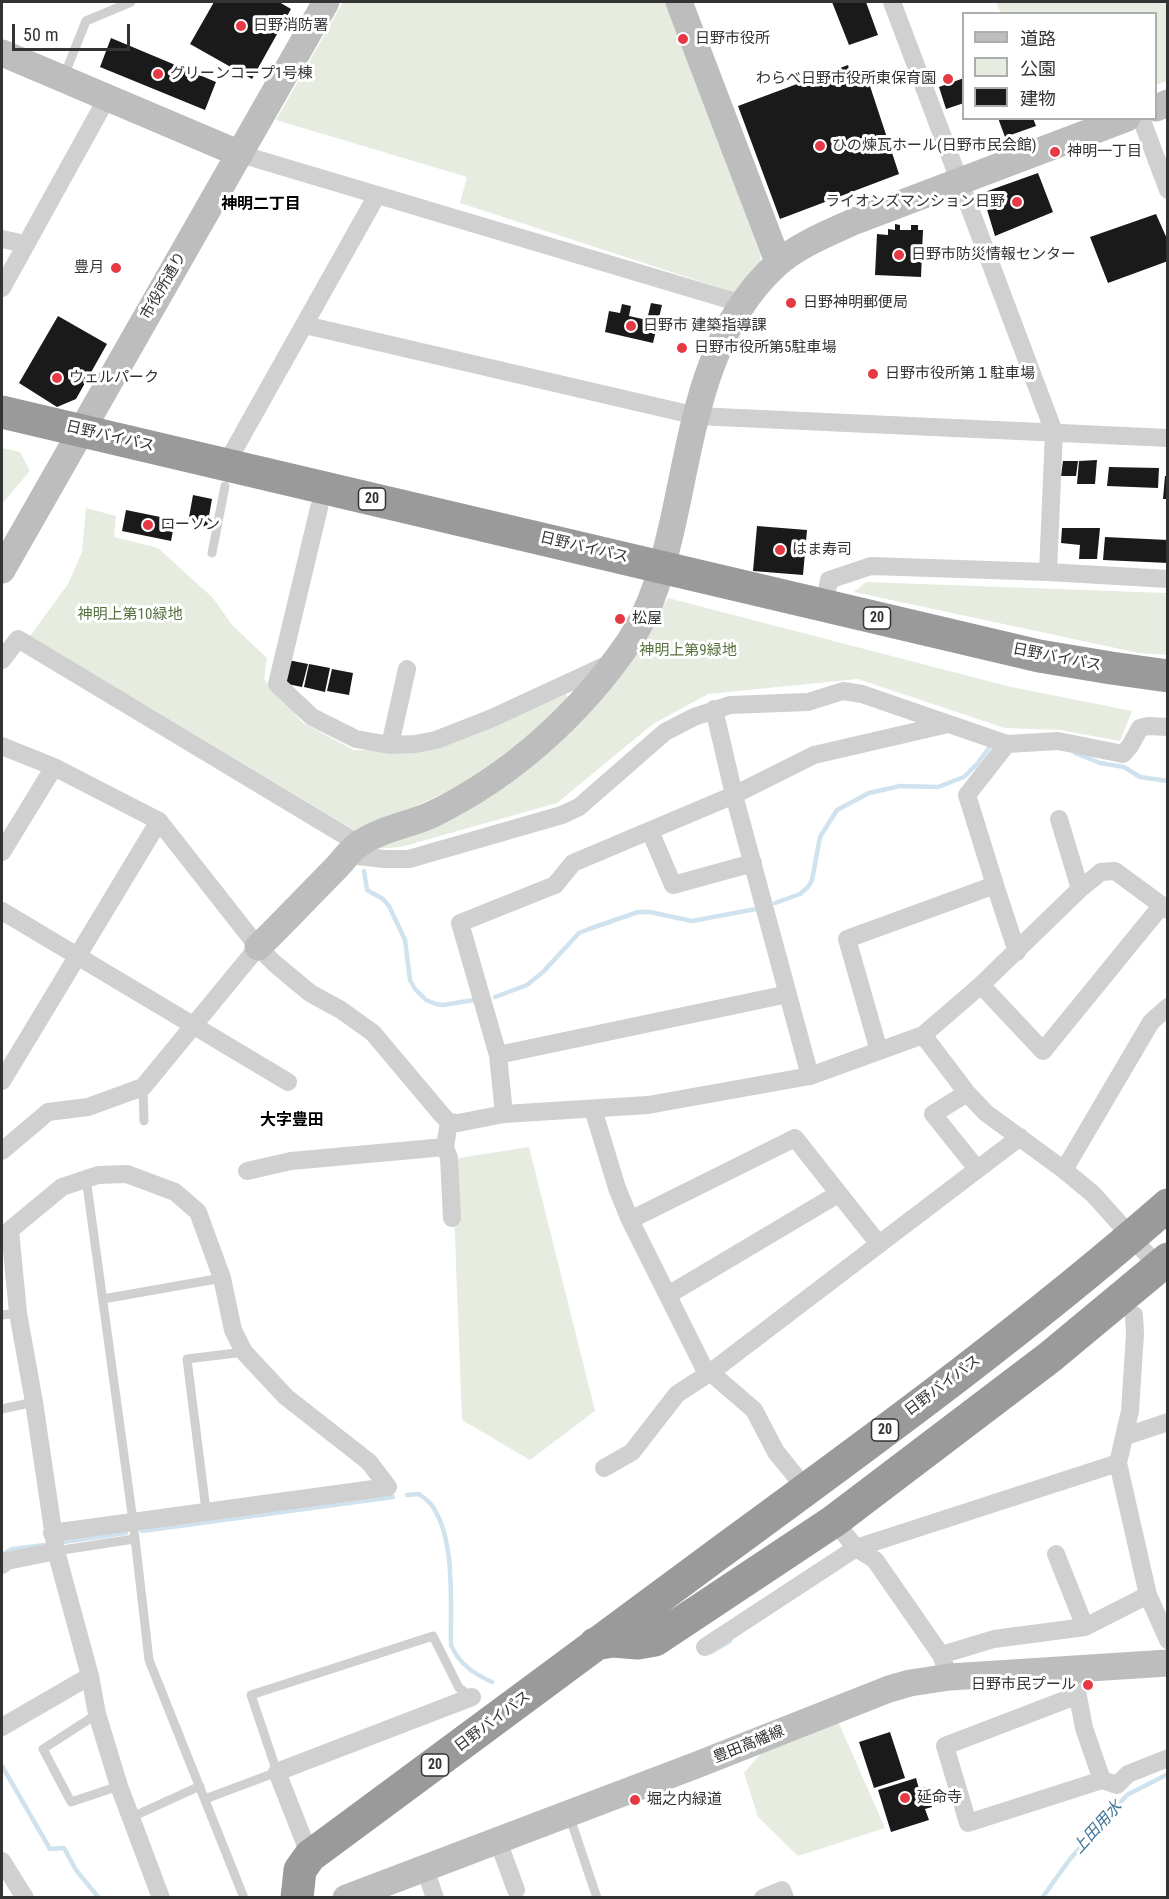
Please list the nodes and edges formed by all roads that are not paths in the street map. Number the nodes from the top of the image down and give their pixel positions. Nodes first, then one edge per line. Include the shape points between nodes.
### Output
1 (131, 2) edge
2 (326, 2) edge
3 (678, 2) edge
4 (892, 2) edge
5 (2, 53) edge
6 (62, 79) junction
7 (107, 98) junction
8 (1121, 120) edge
9 (1142, 120) edge
10 (240, 154) junction
11 (960, 180) junction
12 (1167, 190) edge
13 (377, 195) junction
14 (2, 239) edge
15 (25, 244) junction
16 (778, 262) junction
17 (2, 288) edge
18 (743, 304) junction
19 (305, 325) junction
20 (2, 412) edge
21 (697, 416) junction
22 (1054, 432) junction
23 (2, 434) edge
24 (1167, 438) edge
25 (76, 440) junction
26 (226, 475) junction
27 (319, 508) junction
28 (212, 553) dead end
29 (2, 570) edge
30 (1048, 572) junction
31 (660, 577) junction
32 (1167, 579) edge
33 (824, 606) junction
34 (2, 660) edge
35 (615, 661) junction
36 (407, 669) dead end
37 (1091, 675) junction
38 (1167, 675) edge
39 (1167, 695) edge
40 (714, 709) junction
41 (949, 724) junction
42 (1167, 727) edge
43 (1007, 744) junction
44 (390, 745) junction
45 (2, 746) edge
46 (54, 767) junction
47 (734, 795) junction
48 (1059, 819) dead end
49 (159, 821) junction
50 (650, 831) junction
51 (354, 849) junction
52 (2, 852) edge
53 (753, 863) junction
54 (995, 885) junction
55 (1080, 889) junction
56 (1165, 908) edge
57 (2, 911) edge
58 (258, 947) junction
59 (1017, 952) junction
60 (78, 956) junction
61 (981, 986) junction
62 (788, 994) junction
63 (1167, 1007) edge
64 (195, 1026) junction
65 (923, 1035) junction
66 (879, 1051) junction
67 (498, 1055) junction
68 (810, 1076) junction
69 (2, 1081) edge
70 (288, 1082) dead end
71 (143, 1087) junction
72 (967, 1093) junction
73 (593, 1109) junction
74 (504, 1114) junction
75 (144, 1121) dead end
76 (449, 1122) junction
77 (9, 1134) edge
78 (1020, 1137) junction
79 (445, 1147) junction
80 (2, 1151) edge
81 (977, 1169) junction
82 (1064, 1170) junction
83 (247, 1171) dead end
84 (86, 1178) junction
85 (838, 1194) junction
86 (1167, 1205) edge
87 (452, 1218) dead end
88 (630, 1220) junction
89 (1131, 1238) junction
90 (878, 1243) junction
91 (1165, 1268) edge
92 (222, 1278) junction
93 (668, 1295) junction
94 (103, 1299) junction
95 (10, 1314) edge
96 (1134, 1315) dead end
97 (244, 1352) junction
98 (711, 1372) junction
99 (34, 1402) junction
100 (2, 1409) edge
101 (1167, 1422) edge
102 (1126, 1436) junction
103 (1118, 1463) junction
104 (604, 1468) dead end
105 (806, 1489) junction
106 (206, 1510) junction
107 (133, 1521) junction
108 (834, 1521) junction
109 (52, 1533) junction
110 (134, 1539) junction
111 (856, 1548) junction
112 (56, 1551) junction
113 (1056, 1554) dead end
114 (2, 1565) edge
115 (1148, 1595) junction
116 (1085, 1627) junction
117 (1167, 1640) edge
118 (595, 1644) junction
119 (705, 1647) dead end
120 (1167, 1663) edge
121 (946, 1666) junction
122 (90, 1676) junction
123 (1076, 1683) junction
124 (472, 1697) joint
125 (97, 1714) junction
126 (2, 1727) edge
127 (1167, 1758) edge
128 (277, 1772) junction
129 (1102, 1780) junction
130 (119, 1786) junction
131 (200, 1786) junction
132 (205, 1799) junction
133 (569, 1814) junction
134 (132, 1816) junction
135 (498, 1841) junction
136 (310, 1856) junction
137 (2, 1862) edge
138 (425, 1869) junction
139 (516, 1890) dead end
140 (25, 1898) edge
141 (161, 1898) edge
142 (244, 1898) edge
143 (297, 1898) edge
144 (345, 1898) edge
145 (435, 1898) edge
146 (597, 1898) edge
147 (763, 1898) edge
148 (785, 1898) edge

1 - 6 lane via 87,21
2 - 10 street, 市役所通り
3 - 16 street
4 - 11 street
5 - 6 street
6 - 7 street
7 - 10 street
7 - 15 street
8 - 11 street
9 - 12 street
10 - 13 street
10 - 25 street, 市役所通り
11 - 16 street via 830,232
11 - 22 street
13 - 18 street
13 - 19 street
14 - 15 street
15 - 17 street
16 - 18 street
18 - 21 street via 718,346
19 - 21 street
19 - 26 street
20 - 25 highway, 日野バイパス / 20
21 - 22 street
21 - 31 street
22 - 24 street
22 - 30 street
23 - 25 highway, 日野バイパス / 20
25 - 26 highway, 日野バイパス / 20
25 - 29 street, 市役所通り
26 - 27 highway, 日野バイパス / 20
26 - 28 lane
26 - 31 highway, 日野バイパス / 20
27 - 31 highway, 日野バイパス / 20
27 - 44 street via 277,684 312,717 356,739
30 - 32 street
30 - 33 street via 871,566 829,580
31 - 33 highway, 日野バイパス / 20
31 - 35 street via 642,621
31 - 37 highway, 日野バイパス / 20 via 1027,673
33 - 37 highway, 日野バイパス / 20 via 1040,656
34 - 51 street via 18,639
35 - 44 street via 436,740
35 - 51 street via 558,726 480,787 432,814
36 - 44 street
37 - 38 highway, 日野バイパス / 20
37 - 39 highway, 日野バイパス / 20
40 - 41 street via 808,702 843,691
40 - 47 street
40 - 51 street via 665,732 579,807 562,815 409,859 384,859
41 - 43 street
41 - 47 street via 814,755
42 - 43 street via 1140,728 1123,754 1058,741
43 - 54 street via 968,795
45 - 46 street
46 - 49 street
46 - 52 street
47 - 50 street
47 - 53 street
48 - 55 street
49 - 58 street
49 - 60 street
50 - 53 street via 673,885
50 - 67 street via 573,863 555,885 460,923
51 - 58 street
53 - 62 street
54 - 59 street
54 - 66 street via 847,939
55 - 56 street via 1101,872 1115,871
55 - 59 street
56 - 61 street via 1043,1051
57 - 60 street
58 - 64 street
58 - 76 street via 310,993 374,1033
59 - 61 street
60 - 64 street
60 - 69 street
61 - 65 street
62 - 67 street
62 - 68 street
63 - 82 street via 1151,1022
64 - 70 street
64 - 71 street
65 - 66 street
65 - 72 street
66 - 68 street
67 - 74 street
68 - 73 street via 648,1105
71 - 75 lane
71 - 77 street via 88,1107 48,1112
72 - 78 street via 986,1113
72 - 81 street via 933,1114
73 - 74 street
73 - 88 street via 616,1188
74 - 76 street
76 - 79 street
77 - 80 street
78 - 81 street
78 - 82 street
79 - 83 street via 291,1161
79 - 87 street
81 - 90 street
82 - 89 street via 1093,1194
84 - 92 street via 127,1174 175,1192 198,1212
84 - 94 lane
84 - 95 street via 62,1187 10,1230
85 - 88 street via 795,1138
85 - 90 street
85 - 93 street
86 - 89 highway, 日野バイパス / 20
88 - 93 street
89 - 91 street
89 - 105 highway, 日野バイパス / 20
90 - 98 street
91 - 108 highway
92 - 94 lane
92 - 97 street via 233,1330
93 - 98 street via 703,1366
94 - 107 lane
95 - 99 street
96 - 102 street via 1136,1334
97 - 106 lane via 187,1359
97 - 106 street via 286,1397 369,1462 388,1487
98 - 104 street via 677,1394 632,1452
98 - 105 street via 754,1410 776,1452
99 - 100 lane
99 - 109 street
101 - 102 street
102 - 103 street
103 - 111 street
103 - 115 street
105 - 118 highway, 日野バイパス / 20
106 - 107 street
107 - 109 street
107 - 110 lane
108 - 111 street
108 - 118 highway via 655,1640
109 - 112 street
110 - 112 lane
110 - 131 lane via 149,1660
111 - 119 street
111 - 121 street via 875,1560
112 - 114 street
112 - 122 street
113 - 116 street
115 - 116 street
115 - 117 street
116 - 121 street via 994,1639
118 - 136 highway, 日野バイパス / 20
120 - 123 street, 豊田高幡線
121 - 123 street, 豊田高幡線
121 - 133 street, 豊田高幡線
122 - 125 street
122 - 126 street
123 - 129 street via 1084,1728
123 - 129 street via 945,1746 968,1823
124 - 128 street
124 - 128 lane via 459,1688 433,1636 251,1695
125 - 130 street
125 - 130 lane via 43,1749 71,1802
127 - 129 street via 1128,1774 1117,1785
128 - 132 lane
128 - 136 street
130 - 134 street
131 - 132 lane
131 - 134 lane
132 - 142 lane
133 - 135 street, 豊田高幡線
133 - 146 lane
134 - 141 street
135 - 138 street, 豊田高幡線
135 - 139 street
136 - 143 highway via 300,1870
137 - 140 street
138 - 144 street, 豊田高幡線
138 - 145 street
147 - 148 street via 782,1890

